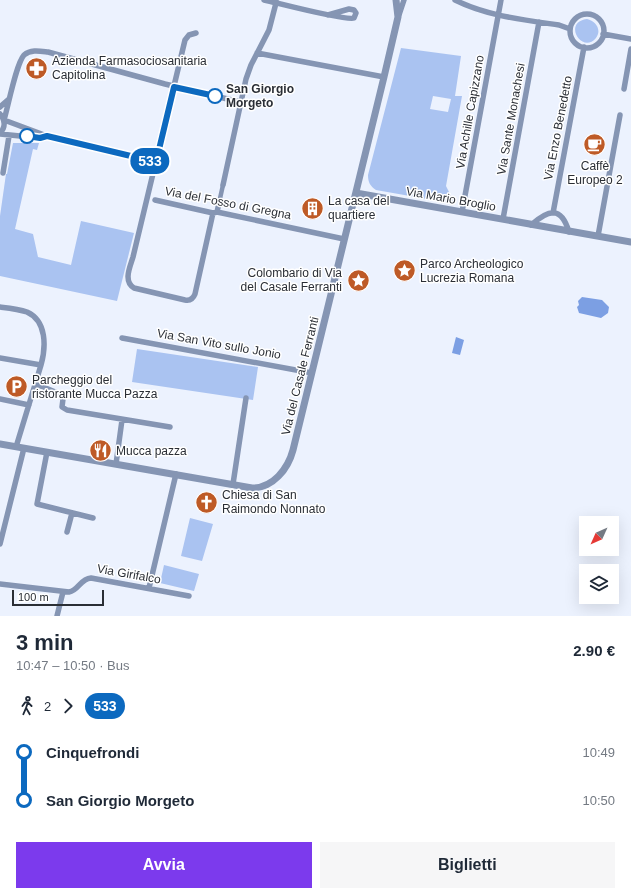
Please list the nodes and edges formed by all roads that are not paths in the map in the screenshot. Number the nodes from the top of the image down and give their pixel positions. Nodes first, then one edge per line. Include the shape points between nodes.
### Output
1 (264, 0) edge
2 (396, 0) edge
3 (404, 0) edge
4 (455, 0) edge
5 (500, 0) edge
6 (277, 1) edge
7 (328, 15) dead end
8 (498, 15) junction
9 (398, 17) junction
10 (539, 22) junction
11 (570, 29) junction
12 (196, 33) dead end
13 (603, 34) junction
14 (631, 39) edge
15 (584, 47) junction
16 (631, 49) edge
17 (257, 53) junction
18 (384, 77) junction
19 (174, 87) junction
20 (624, 89) dead end
21 (11, 97) junction
22 (240, 102) junction
23 (0, 107) edge
24 (0, 114) edge
25 (620, 115) dead end
26 (4, 120) junction
27 (0, 134) edge
28 (9, 136) junction
29 (47, 136) junction
30 (156, 162) junction
31 (3, 172) dead end
32 (360, 178) junction
33 (223, 185) joint
34 (356, 193) junction
35 (368, 195) junction
36 (155, 200) dead end
37 (219, 203) joint
38 (215, 212) junction
39 (462, 212) junction
40 (553, 213) junction
41 (503, 220) junction
42 (531, 224) junction
43 (569, 232) junction
44 (598, 236) junction
45 (344, 239) junction
46 (631, 242) edge
47 (0, 306) edge
48 (122, 338) dead end
49 (0, 358) edge
50 (42, 365) junction
51 (312, 373) junction
52 (36, 384) junction
53 (246, 398) dead end
54 (0, 399) edge
55 (29, 405) junction
56 (122, 420) junction
57 (170, 427) dead end
58 (0, 444) edge
59 (16, 447) junction
60 (24, 448) junction
61 (47, 452) junction
62 (116, 464) junction
63 (176, 474) junction
64 (233, 484) junction
65 (72, 513) junction
66 (93, 518) dead end
67 (2, 523) edge
68 (67, 532) dead end
69 (0, 544) edge
70 (0, 584) edge
71 (149, 588) junction
72 (63, 592) junction
73 (189, 596) dead end
74 (58, 616) edge

1 - 6 street
2 - 9 street, Via del Casale Ferranti
3 - 9 street
4 - 8 street
5 - 8 street, Via Achille Capizzano
6 - 7 street
6 - 17 street via 270,26
8 - 10 street
8 - 39 street, Via Achille Capizzano
9 - 18 street, Via del Casale Ferranti
10 - 11 street
10 - 41 street, Via Sante Monachesi
11 - 13 street via 575,19 588,14 600,20
11 - 15 street via 573,40
12 - 19 street via 189,35 185,40
13 - 14 street
13 - 15 street via 602,39 592,47
15 - 40 street, Via Enzo Benedetto
16 - 20 street
17 - 18 street
17 - 22 street via 247,75
18 - 32 street, Via del Casale Ferranti
19 - 21 street via 33,51 26,54 19,65
19 - 22 street
19 - 30 street
21 - 23 street
21 - 26 street
22 - 33 street
24 - 26 street
25 - 44 street
26 - 27 street
26 - 29 street
27 - 28 street
28 - 29 street
28 - 31 street
29 - 30 street
30 - 38 street via 130,270 129,284 185,300 191,299 195,294
32 - 34 street, Via del Casale Ferranti
32 - 35 street
33 - 37 street
34 - 35 street, Via Mario Broglio
34 - 45 street, Via del Casale Ferranti
35 - 39 street, Via Mario Broglio
36 - 38 street, Via del Fosso di Gregna
37 - 38 street
38 - 45 street, Via del Fosso di Gregna
39 - 41 street, Via Mario Broglio
40 - 42 street via 544,214
40 - 43 street via 563,218
41 - 42 street, Via Mario Broglio
42 - 43 street, Via Mario Broglio
43 - 44 street, Via Mario Broglio
44 - 46 street, Via Mario Broglio
45 - 51 street, Via del Casale Ferranti
47 - 50 street via 26,312 39,321 44,343
48 - 51 street, Via San Vito sullo Jonio
49 - 50 street
50 - 52 street
51 - 64 street, Via del Casale Ferranti via 288,466 275,480 259,487
52 - 55 street
52 - 56 street via 61,395 62,407 65,410
53 - 64 street
54 - 55 street
55 - 59 street
56 - 57 street
56 - 62 street
58 - 59 street, Via del Casale Ferranti
59 - 60 street, Via del Casale Ferranti
60 - 61 street, Via del Casale Ferranti
60 - 67 street
61 - 62 street, Via del Casale Ferranti
61 - 65 street via 37,504
62 - 63 street, Via del Casale Ferranti
63 - 64 street, Via del Casale Ferranti
63 - 71 street
65 - 66 street
65 - 68 street
67 - 69 street
70 - 72 street
71 - 72 street, Via Girifalco via 90,578 84,579 74,590
71 - 73 street, Via Girifalco
72 - 74 street

